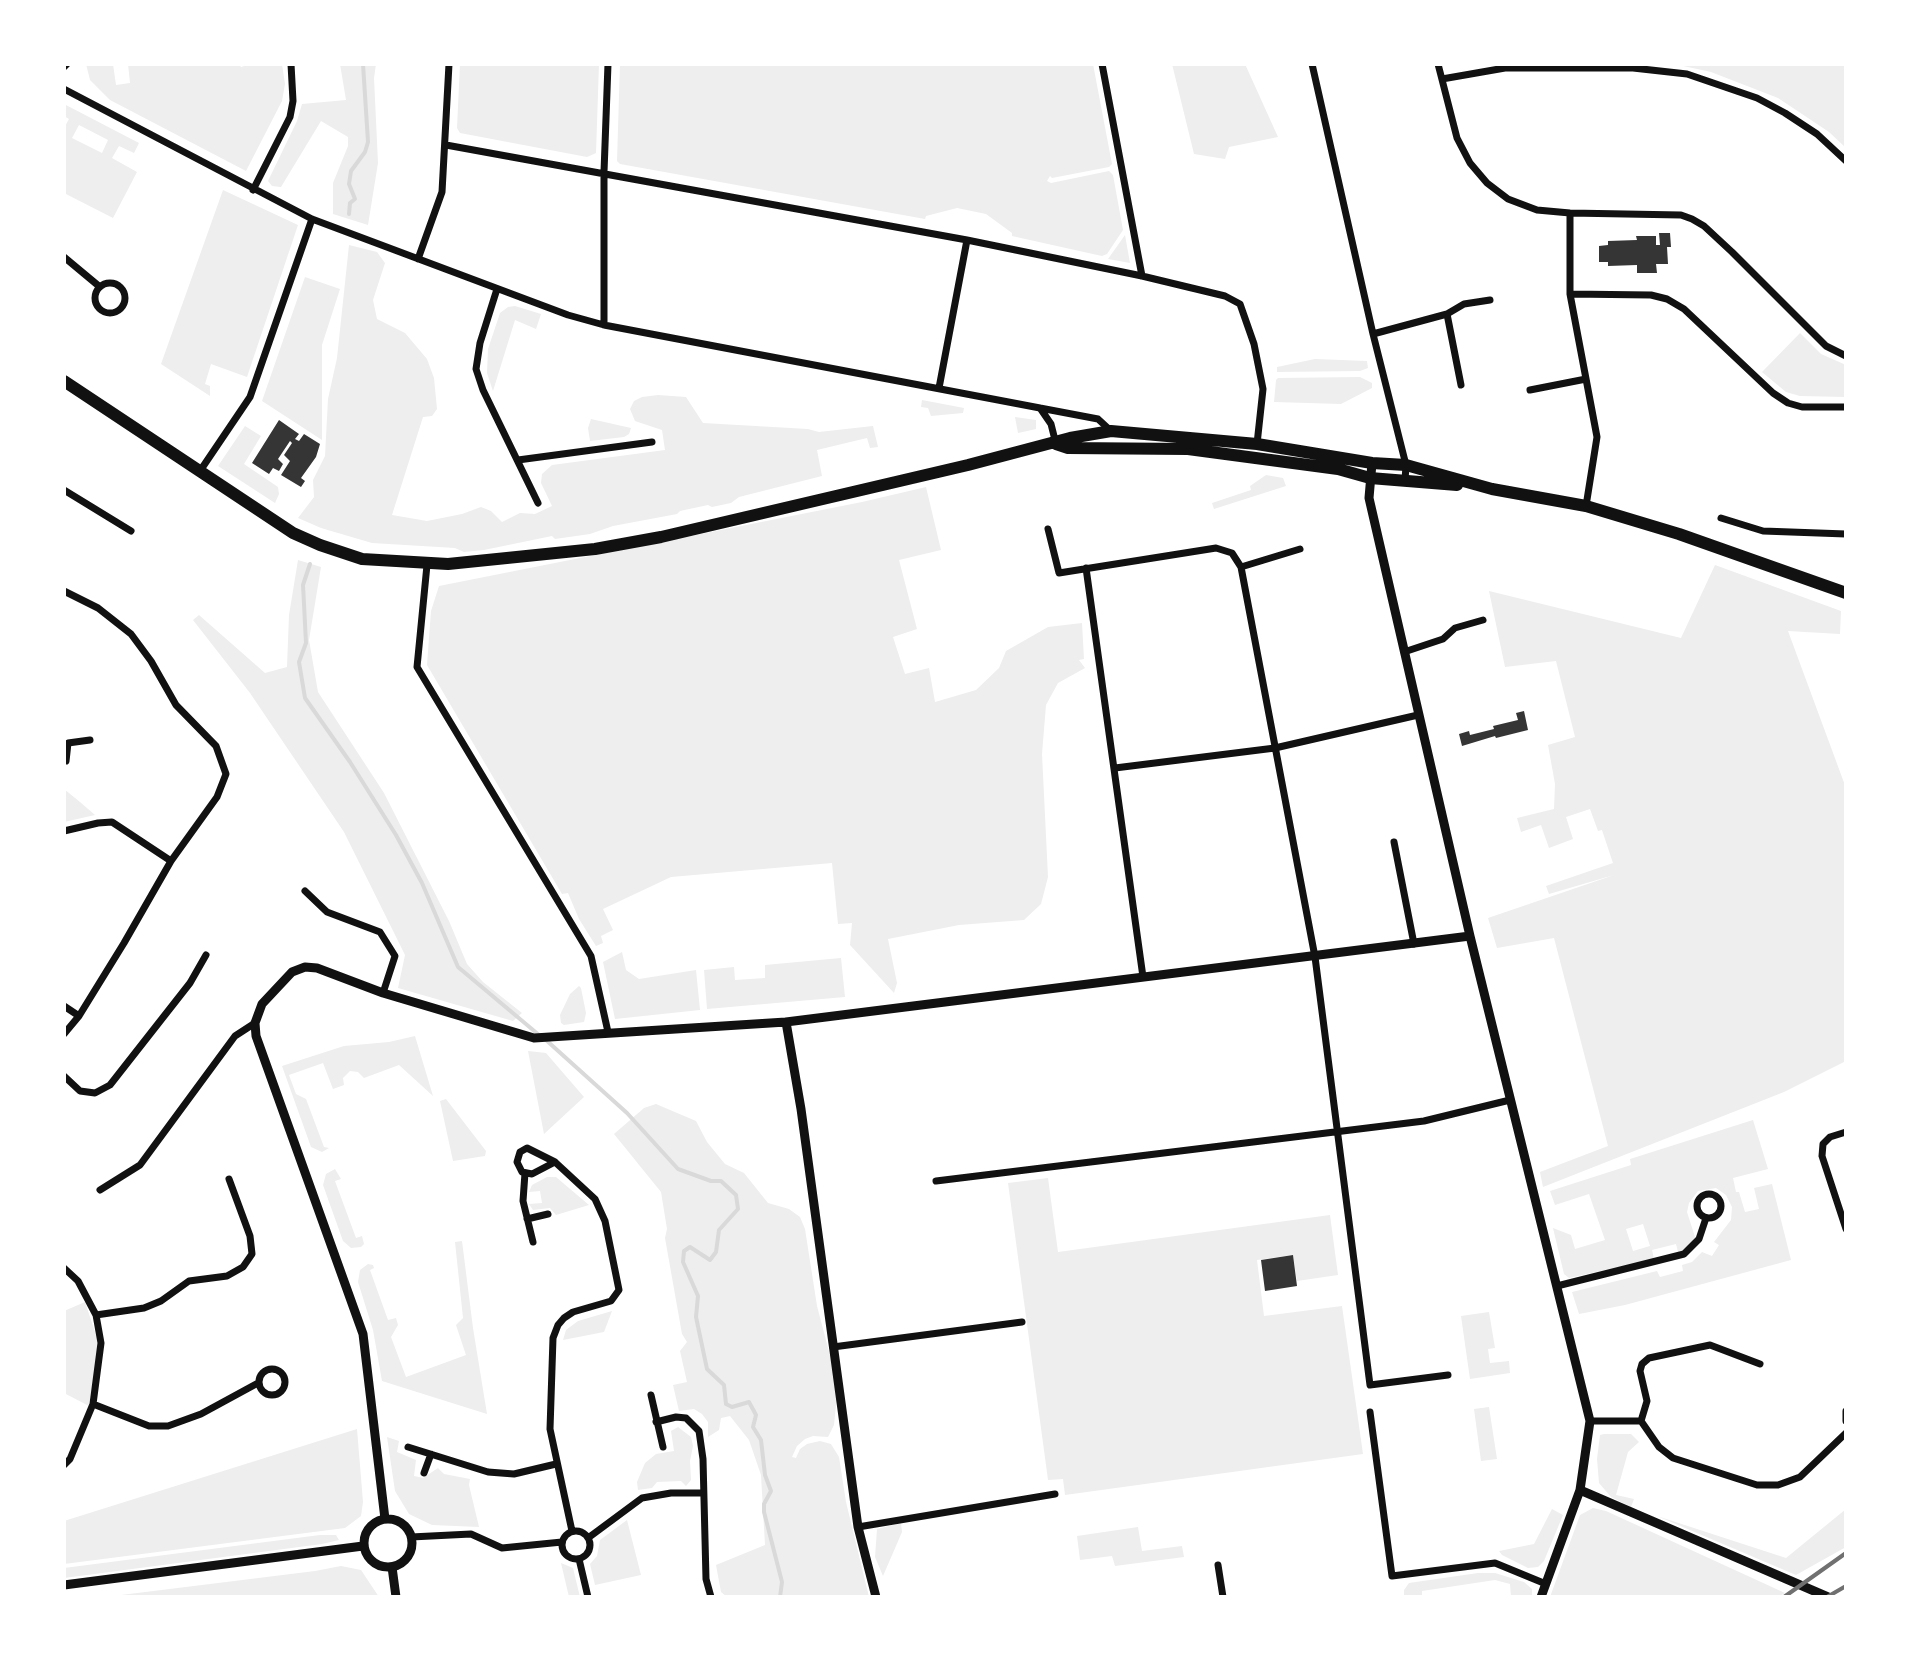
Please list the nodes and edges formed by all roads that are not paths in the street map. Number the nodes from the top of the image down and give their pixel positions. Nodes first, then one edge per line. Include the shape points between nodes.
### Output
1 (291, 64) edge
2 (449, 64) edge
3 (608, 64) edge
4 (1102, 64) edge
5 (1312, 64) edge
6 (1438, 64) edge
7 (1442, 79) junction
8 (64, 89) edge
9 (446, 145) junction
10 (1846, 161) edge
11 (604, 172) junction
12 (253, 190) junction
13 (1570, 213) junction
14 (312, 219) junction
15 (967, 240) junction
16 (64, 257) edge
17 (418, 259) junction
18 (1142, 276) junction
19 (100, 287) junction
20 (497, 289) junction
21 (1570, 294) junction
22 (1490, 300) dead end
23 (1447, 314) junction
24 (604, 325) junction
25 (1373, 334) junction
26 (1846, 356) edge
27 (1586, 379) junction
28 (64, 381) edge
29 (1461, 385) dead end
30 (939, 388) junction
31 (1530, 390) dead end
32 (1846, 407) edge
33 (1040, 408) junction
34 (1111, 431) junction
35 (652, 442) dead end
36 (1056, 444) junction
37 (1257, 444) junction
38 (518, 460) junction
39 (1372, 463) junction
40 (1406, 465) junction
41 (200, 471) junction
42 (1370, 478) junction
43 (1405, 481) junction
44 (1492, 489) junction
45 (64, 490) edge
46 (538, 503) dead end
47 (1586, 506) junction
48 (1721, 518) dead end
49 (1048, 529) dead end
50 (131, 531) dead end
51 (1846, 534) edge
52 (1300, 549) dead end
53 (427, 565) junction
54 (1241, 567) junction
55 (1086, 568) junction
56 (64, 591) edge
57 (1846, 593) edge
58 (1483, 620) dead end
59 (1404, 652) junction
60 (1418, 715) junction
61 (66, 740) edge
62 (90, 740) dead end
63 (1275, 748) junction
64 (66, 761) edge
65 (1115, 768) junction
66 (64, 831) edge
67 (1394, 842) dead end
68 (171, 861) junction
69 (305, 891) dead end
70 (1470, 936) junction
71 (1414, 944) junction
72 (206, 955) dead end
73 (1315, 957) junction
74 (1143, 977) junction
75 (383, 993) junction
76 (64, 1006) edge
77 (79, 1016) junction
78 (786, 1022) junction
79 (255, 1023) junction
80 (608, 1032) junction
81 (64, 1034) edge
82 (64, 1076) edge
83 (1510, 1100) junction
84 (1337, 1132) junction
85 (1846, 1132) edge
86 (555, 1162) junction
87 (525, 1173) junction
88 (229, 1179) dead end
89 (936, 1181) dead end
90 (100, 1190) dead end
91 (548, 1214) dead end
92 (1706, 1218) dead end
93 (527, 1219) junction
94 (1846, 1229) edge
95 (533, 1242) dead end
96 (64, 1268) edge
97 (1557, 1286) junction
98 (96, 1315) junction
99 (1022, 1322) dead end
100 (833, 1347) junction
101 (1760, 1364) dead end
102 (1448, 1375) dead end
103 (258, 1383) dead end
104 (651, 1395) dead end
105 (93, 1404) junction
106 (1846, 1411) edge
107 (1370, 1412) dead end
108 (1590, 1421) junction
109 (1641, 1421) junction
110 (1846, 1421) edge
111 (656, 1422) junction
112 (1846, 1433) edge
113 (408, 1447) dead end
114 (663, 1447) dead end
115 (431, 1454) junction
116 (556, 1464) junction
117 (64, 1465) edge
118 (424, 1473) dead end
119 (1580, 1490) junction
120 (703, 1493) junction
121 (1055, 1494) dead end
122 (385, 1519) junction
123 (858, 1527) junction
124 (572, 1531) junction
125 (411, 1537) junction
126 (588, 1538) junction
127 (562, 1542) junction
128 (363, 1546) junction
129 (579, 1559) junction
130 (1218, 1565) dead end
131 (392, 1567) junction
132 (1546, 1584) junction
133 (64, 1585) edge
134 (396, 1597) edge
135 (588, 1597) edge
136 (711, 1597) edge
137 (876, 1597) edge
138 (1223, 1597) edge
139 (1541, 1597) edge
140 (1828, 1597) edge

1 - 12 street via 290,117
2 - 9 street
3 - 11 street
4 - 18 street
5 - 25 street
6 - 7 street
7 - 10 street via 1505,68 1633,68 1687,74 1785,113
7 - 13 street via 1457,138 1487,183 1508,199 1537,210
8 - 12 street
9 - 11 street
9 - 17 street via 442,192
11 - 15 street
11 - 24 street
12 - 14 street
13 - 21 street
13 - 26 street via 1692,219 1826,346
14 - 17 street
14 - 41 street via 250,397
15 - 18 street
15 - 30 street
16 - 19 street
17 - 20 street
18 - 37 street via 1240,304 1263,389
19 - 19 street via 95,300 99,308 112,313 121,309 122,290 114,284
20 - 24 street
20 - 38 street via 476,369
21 - 27 street
21 - 32 street via 1667,299 1788,403
22 - 23 street via 1464,304
23 - 25 street
23 - 29 street
24 - 30 street
25 - 40 street
27 - 31 street
27 - 47 street via 1597,437
28 - 41 main road
30 - 33 street
33 - 34 street via 1098,419
33 - 36 street
34 - 36 main road
34 - 37 main road
35 - 38 street
36 - 42 main road via 1188,449
36 - 53 main road via 661,537 595,549
37 - 39 main road
38 - 46 street
39 - 40 main road
39 - 42 street
40 - 43 street
40 - 44 main road
41 - 53 main road via 320,545 362,559
42 - 43 main road
42 - 59 street via 1369,498
43 - 44 main road
44 - 47 main road
45 - 50 street
47 - 57 main road
48 - 51 street via 1763,531
49 - 55 street via 1059,573
52 - 54 street
53 - 80 street via 417,667 591,956
54 - 55 street via 1232,553 1216,548
54 - 63 street
55 - 65 street
56 - 68 street via 98,608 131,634 176,705 216,746 226,774 217,797
58 - 59 street
59 - 60 street
60 - 63 street
60 - 70 street
61 - 62 street
61 - 64 street
63 - 65 street
63 - 73 street
65 - 74 street
66 - 68 street via 112,822
67 - 71 street
68 - 77 street
69 - 75 street via 327,912 380,932 395,956
70 - 71 street
70 - 83 street
71 - 73 street
72 - 82 street via 110,1085 95,1093 80,1091
73 - 74 street
73 - 84 street
74 - 78 street
75 - 79 street via 305,967 273,990
75 - 80 street via 534,1038
76 - 77 street
77 - 81 street
78 - 80 street
78 - 100 street
79 - 90 street via 235,1036 140,1165
79 - 122 street via 363,1334
83 - 84 street via 1424,1121
83 - 97 street
84 - 89 street
84 - 102 street via 1370,1385
85 - 94 street via 1823,1144 1822,1156
86 - 87 street
86 - 87 street via 527,1148 517,1158
86 - 116 street via 602,1212 619,1290 611,1301 573,1312 558,1325 551,1357 550,1429
87 - 93 street
88 - 98 street via 250,1236 252,1254 243,1267 227,1276 189,1281 144,1308
91 - 93 street
92 - 97 street via 1699,1239 1684,1254
93 - 95 street
96 - 98 street via 78,1281
97 - 108 street
98 - 105 street via 101,1343
99 - 100 street
100 - 123 street
101 - 109 street via 1710,1345 1649,1358 1640,1371 1647,1401
103 - 105 street via 168,1426 149,1426
104 - 111 street
105 - 117 street
106 - 110 street
107 - 132 street via 1392,1576 1495,1563
108 - 109 street
108 - 119 street
109 - 112 street via 1673,1458 1757,1485 1800,1477
111 - 114 street
111 - 120 street via 686,1418 699,1431
113 - 115 street
115 - 116 street via 488,1472 514,1474
115 - 118 street
116 - 124 street
119 - 132 street
119 - 140 street
120 - 126 street via 642,1498
120 - 136 street
121 - 123 street
122 - 125 street via 399,1521
122 - 128 street via 369,1527
123 - 137 street
124 - 126 street
124 - 127 street
125 - 127 street via 471,1534 502,1548
125 - 131 street via 406,1560
126 - 129 street via 590,1548
127 - 129 street via 566,1555
128 - 131 street via 376,1565
128 - 133 street
129 - 135 street
130 - 138 street
131 - 134 street
132 - 139 street

